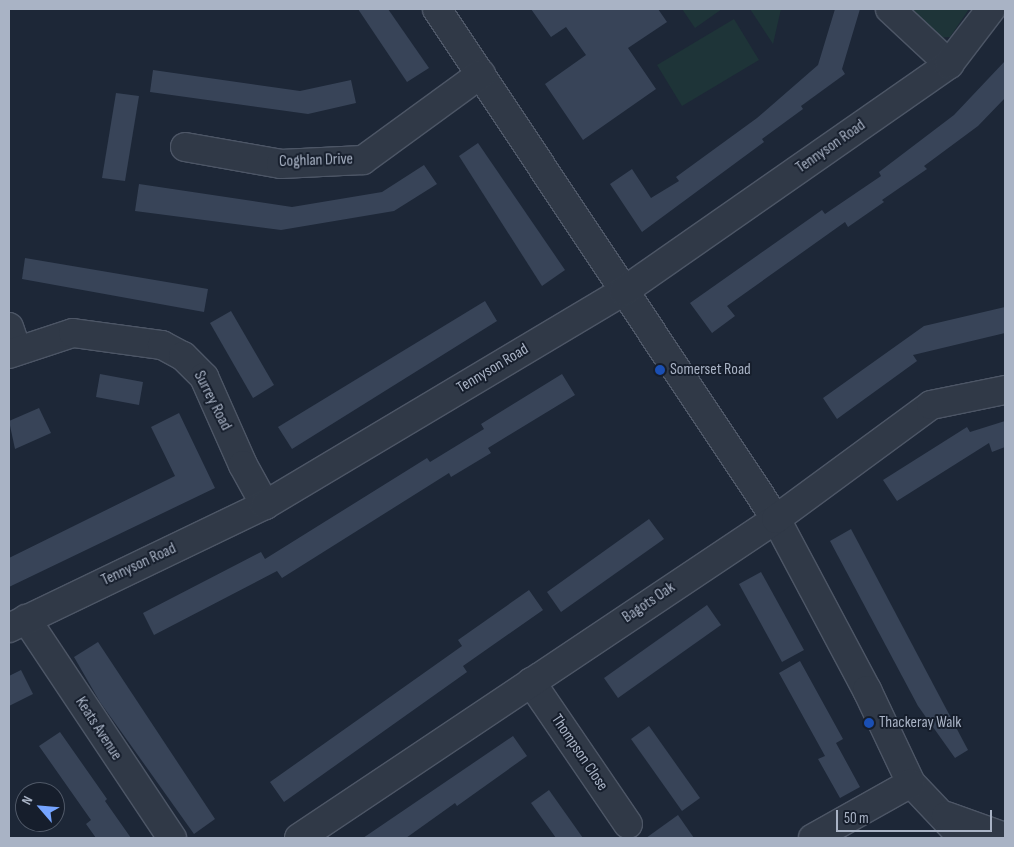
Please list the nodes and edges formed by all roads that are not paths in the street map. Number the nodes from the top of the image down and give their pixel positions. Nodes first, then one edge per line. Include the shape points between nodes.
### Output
1 (437, 9) edge
2 (890, 9) edge
3 (990, 9) edge
4 (949, 64) junction
5 (481, 74) junction
6 (185, 147) dead end
7 (624, 291) junction
8 (11, 344) edge
9 (1005, 390) edge
10 (265, 505) junction
11 (776, 518) junction
12 (17, 623) edge
13 (531, 682) junction
14 (911, 783) junction
15 (936, 812) junction
16 (628, 824) dead end
17 (1005, 837) edge
18 (172, 838) edge
19 (299, 838) edge
20 (813, 838) edge
21 (964, 838) edge

1 - 5 street
2 - 4 street
3 - 4 street, Tennyson Road
4 - 7 street, Tennyson Road
5 - 6 street, Coghlan Drive via 363,160 281,164
5 - 7 street
7 - 10 street, Tennyson Road
7 - 11 street
8 - 10 street, Surrey Road via 73,333 162,345 183,356 204,378 243,465
9 - 11 street, Bagots Oak via 931,405
10 - 12 street, Tennyson Road
11 - 13 street, Bagots Oak
11 - 14 street via 867,690
12 - 18 street, Keats Avenue
13 - 16 street, Thompson Close
13 - 19 street, Bagots Oak
14 - 15 street
14 - 20 street
15 - 17 street
15 - 21 street

